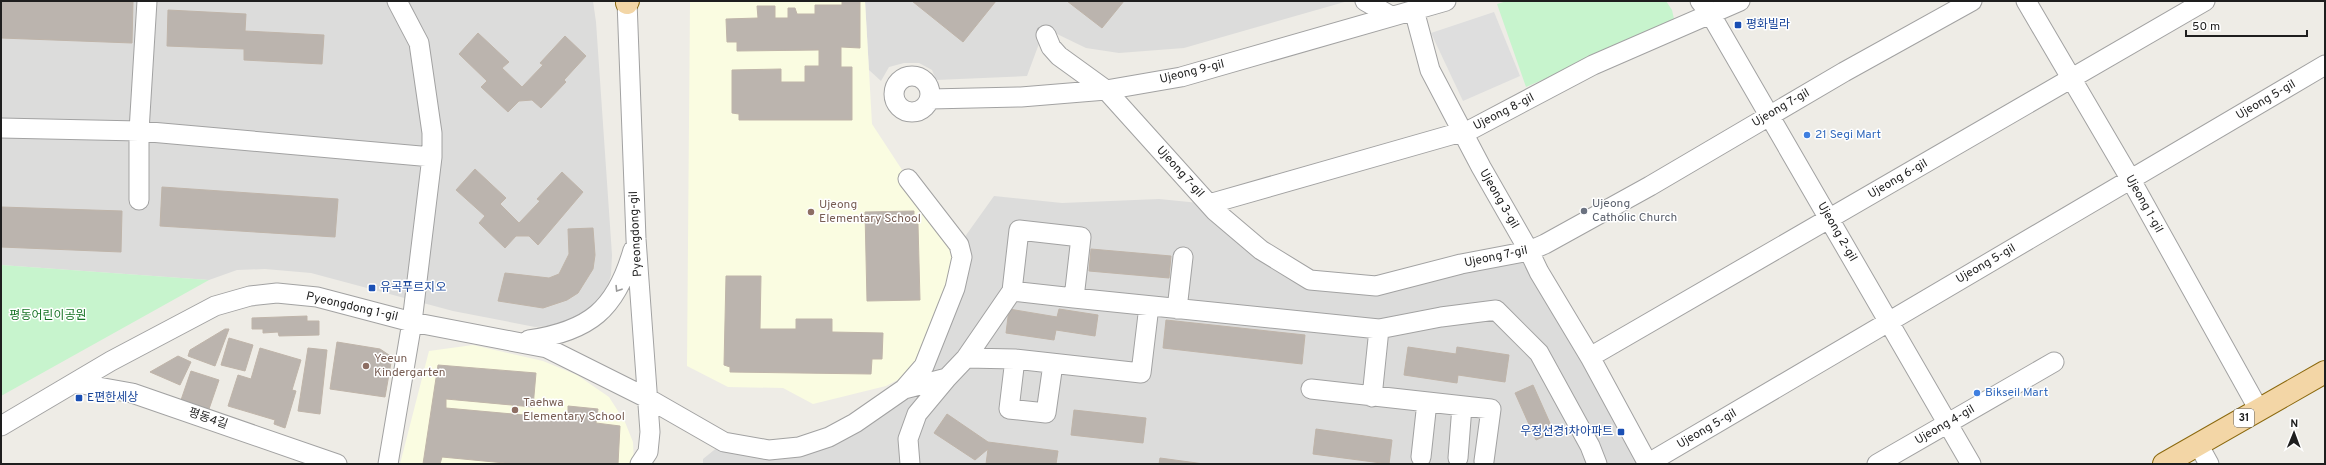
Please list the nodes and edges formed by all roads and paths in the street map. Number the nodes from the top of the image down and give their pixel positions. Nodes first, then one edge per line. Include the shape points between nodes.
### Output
1 (147, 1) edge
2 (397, 1) edge
3 (1365, 1) edge
4 (1446, 1) edge
5 (1740, 1) edge
6 (1972, 1) edge
7 (2026, 1) edge
8 (2205, 1) edge
9 (627, 2) edge
10 (1706, 8) edge
11 (1414, 10) junction
12 (1391, 16) junction
13 (1046, 35) dead end
14 (2325, 65) edge
15 (2071, 78) junction
16 (1106, 90) junction
17 (930, 99) dead end
18 (1768, 115) junction
19 (1, 128) edge
20 (139, 131) junction
21 (1463, 131) junction
22 (432, 157) junction
23 (908, 179) dead end
24 (2131, 180) junction
25 (139, 200) dead end
26 (1210, 204) junction
27 (1829, 218) junction
28 (636, 239) junction
29 (1529, 251) junction
30 (1184, 257) dead end
31 (1012, 291) junction
32 (1074, 298) junction
33 (1149, 306) junction
34 (1177, 310) junction
35 (412, 322) junction
36 (1889, 322) junction
37 (1379, 329) junction
38 (521, 341) junction
39 (1590, 356) junction
40 (966, 358) junction
41 (1015, 359) junction
42 (2054, 362) dead end
43 (1054, 364) junction
44 (2325, 372) edge
45 (947, 378) junction
46 (76, 383) junction
47 (904, 389) junction
48 (1311, 389) dead end
49 (1372, 397) junction
50 (649, 399) junction
51 (1427, 402) junction
52 (1462, 406) junction
53 (2259, 410) junction
54 (1949, 424) junction
55 (1, 426) edge
56 (2198, 444) junction
57 (1421, 457) dead end
58 (1458, 458) dead end
59 (1484, 461) dead end
60 (337, 464) edge
61 (388, 464) edge
62 (640, 464) edge
63 (910, 464) edge
64 (1597, 464) edge
65 (1647, 464) edge
66 (1877, 464) edge
67 (1971, 464) edge
68 (2164, 464) edge
69 (2209, 464) edge

1 - 20 street
2 - 22 street via 419,43 432,133
3 - 12 street
4 - 11 street, Ujeong 9-gil
5 - 10 street, Ujeong 8-gil
6 - 18 street, Ujeong 7-gil
7 - 15 street, Ujeong 1-gil
8 - 15 street, Ujeong 6-gil
9 - 28 street, Pyeongdong-gil
10 - 18 street, Ujeong 2-gil
10 - 21 street, Ujeong 8-gil via 1472,129
11 - 12 street, Ujeong 9-gil
11 - 21 street, Ujeong 3-gil via 1430,70
12 - 16 street, Ujeong 9-gil via 1181,77
13 - 16 street, Ujeong 7-gil via 1051,47 1059,56
14 - 24 street, Ujeong 5-gil
15 - 24 street, Ujeong 1-gil
15 - 27 street, Ujeong 6-gil
16 - 17 street, Ujeong 9-gil via 1021,98
16 - 26 street, Ujeong 7-gil
18 - 27 street, Ujeong 2-gil
18 - 29 street, Ujeong 7-gil via 1650,186
19 - 20 street
20 - 22 street
20 - 25 street
21 - 26 street, Ujeong 8-gil
21 - 29 street, Ujeong 3-gil
22 - 35 street
23 - 47 street via 959,245 962,257 954,288 924,366
24 - 36 street, Ujeong 5-gil
24 - 53 street, Ujeong 1-gil
26 - 29 street, Ujeong 7-gil via 1261,250 1310,280 1376,286 1461,264
27 - 36 street, Ujeong 2-gil
27 - 39 street, Ujeong 6-gil
28 -> 38 street via 621,284 598,314 578,328 555,336
28 - 50 street, Pyeongdong-gil
29 - 39 street, Ujeong 3-gil via 1538,272
30 - 34 street
31 - 32 street
31 - 32 street via 1019,230 1073,236 1081,237
31 - 40 street
32 - 33 street
33 - 34 street
33 - 43 street via 1141,373
34 - 37 street
35 - 38 street, Pyeongdong 1-gil
35 - 46 street, Pyeongdong 1-gil via 317,297 277,293 250,296 215,306 111,361
35 - 61 street
36 - 54 street, Ujeong 2-gil
36 - 65 street, Ujeong 5-gil
37 - 49 street
37 - 64 street via 1496,310 1539,353 1590,446
38 - 50 street, Pyeongdong 1-gil via 547,348
39 - 65 street, Ujeong 3-gil
40 - 41 street
40 - 45 street
41 - 43 street
41 - 43 street via 1009,408 1046,414
42 - 54 street, Ujeong 4-gil
44 - 53 main road, 31
45 - 47 street
45 - 63 street via 917,414 908,439
46 - 55 street, Pyeongdong 1-gil
46 - 60 street, 평동4길 via 132,393
47 - 50 street, Pyeongdong 1-gil via 855,423 829,437 799,447 769,450 724,442
48 - 49 street
49 - 51 street
50 - 62 street, Pyeongdong-gil via 648,452
51 - 52 street
51 - 57 street
52 - 58 street
52 - 59 street via 1491,409
53 - 56 main road, 31
54 - 66 street, Ujeong 4-gil
54 - 67 street, Ujeong 2-gil
56 - 68 main road, 31
56 - 69 street

